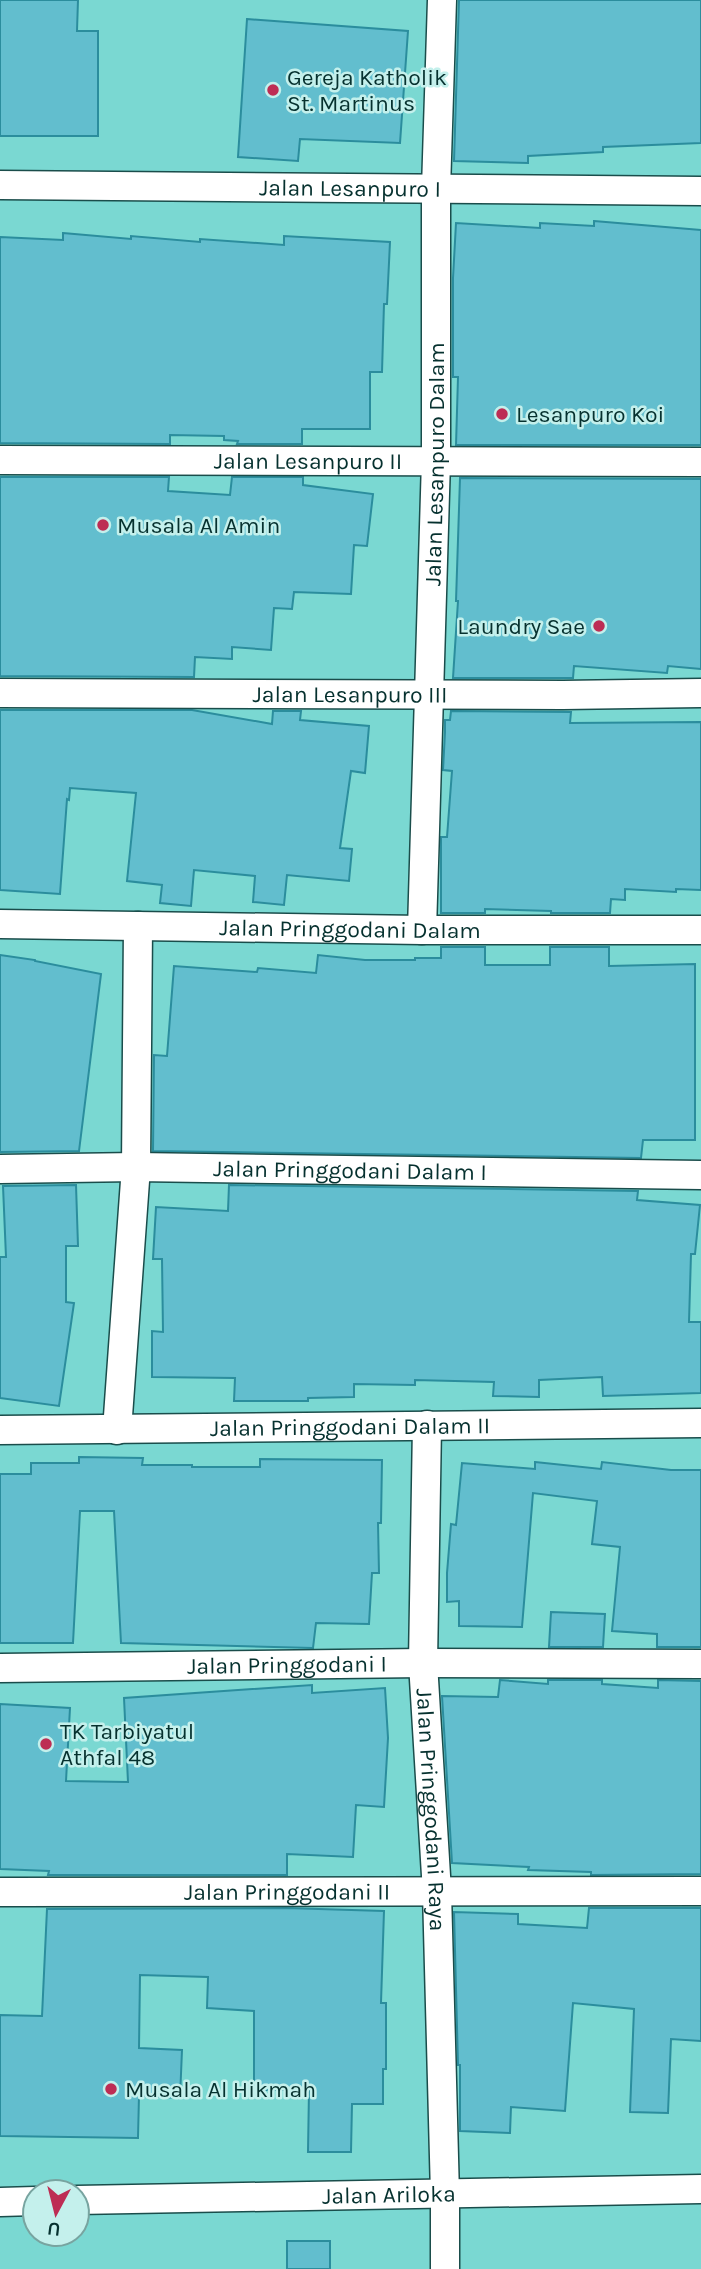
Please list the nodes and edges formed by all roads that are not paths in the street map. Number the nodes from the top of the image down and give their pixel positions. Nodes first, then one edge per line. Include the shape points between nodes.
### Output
1 (442, 0) edge
2 (0, 185) edge
3 (436, 189) junction
4 (701, 191) edge
5 (0, 460) edge
6 (436, 460) junction
7 (701, 462) edge
8 (0, 693) edge
9 (701, 693) edge
10 (429, 695) junction
11 (0, 924) edge
12 (138, 926) junction
13 (422, 930) junction
14 (701, 930) edge
15 (136, 1167) junction
16 (0, 1169) edge
17 (701, 1175) edge
18 (701, 1423) edge
19 (427, 1425) junction
20 (0, 1430) edge
21 (117, 1430) junction
22 (423, 1663) junction
23 (701, 1664) edge
24 (0, 1668) edge
25 (701, 1891) edge
26 (0, 1892) edge
27 (436, 1892) junction
28 (701, 2189) edge
29 (445, 2195) junction
30 (91, 2200) edge
31 (21, 2201) edge
32 (0, 2202) edge
33 (445, 2269) edge

1 - 3 street, Jalan Lesanpuro Dalam
2 - 3 street, Jalan Lesanpuro I
3 - 4 street, Jalan Lesanpuro I
3 - 6 street, Jalan Lesanpuro Dalam
5 - 6 street, Jalan Lesanpuro II
6 - 7 street, Jalan Lesanpuro II
6 - 10 street, Jalan Lesanpuro Dalam
8 - 10 street, Jalan Lesanpuro III
9 - 10 street, Jalan Lesanpuro III
10 - 13 street, Jalan Lesanpuro Dalam
11 - 12 street, Jalan Pringgodani Dalam
12 - 13 street, Jalan Pringgodani Dalam
12 - 15 street
13 - 14 street, Jalan Pringgodani Dalam
15 - 16 street, Jalan Pringgodani Dalam I
15 - 17 street, Jalan Pringgodani Dalam I
15 - 21 street
18 - 19 street, Jalan Pringgodani Dalam II
19 - 21 street, Jalan Pringgodani Dalam II
19 - 22 street, Jalan Pringgodani Raya
20 - 21 street, Jalan Pringgodani Dalam II
22 - 23 street, Jalan Pringgodani I
22 - 24 street, Jalan Pringgodani I
22 - 27 street, Jalan Pringgodani Raya
25 - 27 street, Jalan Pringgodani II
26 - 27 street, Jalan Pringgodani II
27 - 29 street, Jalan Pringgodani Raya
28 - 29 street, Jalan Ariloka
29 - 30 street, Jalan Ariloka
29 - 33 street, Jalan Pringgodani Raya
31 - 32 street

